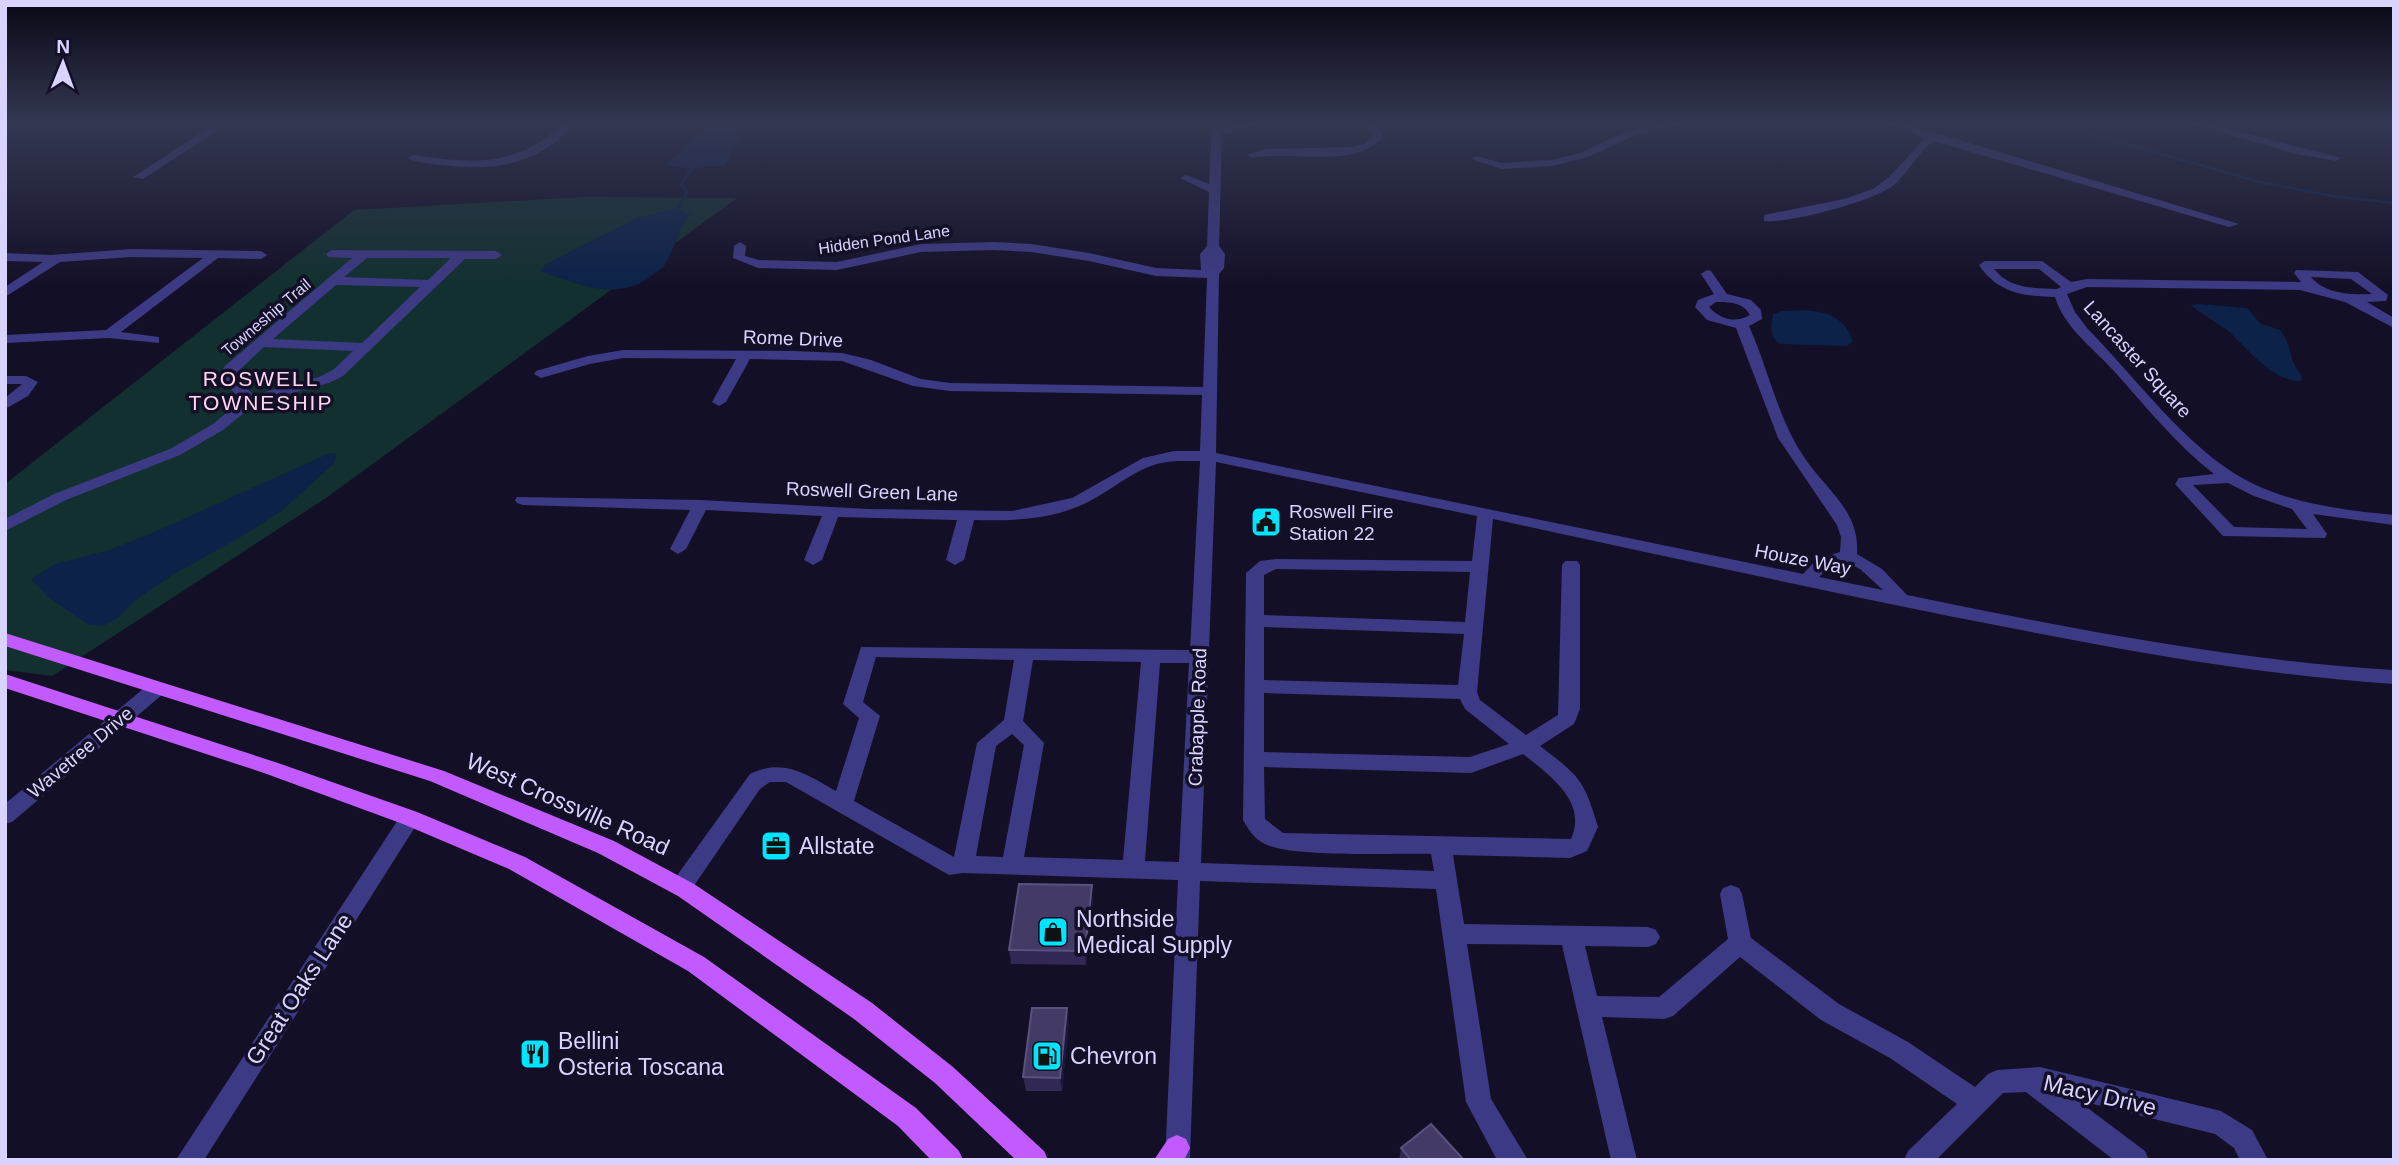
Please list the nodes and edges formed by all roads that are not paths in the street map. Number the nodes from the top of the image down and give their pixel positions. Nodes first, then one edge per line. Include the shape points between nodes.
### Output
1 (1216, 177) edge
2 (1895, 177) edge
3 (2069, 177) edge
4 (1186, 178) dead end
5 (1216, 191) junction
6 (1768, 218) dead end
7 (2233, 224) dead end
8 (740, 246) dead end
9 (216, 254) junction
10 (332, 254) dead end
11 (261, 255) dead end
12 (363, 255) junction
13 (496, 255) dead end
14 (461, 256) junction
15 (5, 257) edge
16 (59, 258) junction
17 (1213, 274) junction
18 (1707, 274) dead end
19 (335, 281) junction
20 (432, 284) junction
21 (2314, 289) junction
22 (2065, 290) junction
23 (5, 293) edge
24 (1723, 298) junction
25 (2352, 299) junction
26 (1741, 324) junction
27 (2394, 324) edge
28 (109, 334) junction
29 (5, 339) edge
30 (154, 340) dead end
31 (260, 343) junction
32 (365, 347) junction
33 (746, 355) junction
34 (541, 373) dead end
35 (5, 380) edge
36 (1210, 391) junction
37 (247, 397) junction
38 (719, 402) dead end
39 (5, 405) edge
40 (1208, 456) junction
41 (2233, 478) junction
42 (60, 497) junction
43 (523, 500) dead end
44 (701, 505) junction
45 (2298, 505) junction
46 (832, 512) junction
47 (5, 514) edge
48 (1485, 514) junction
49 (967, 515) junction
50 (2393, 520) edge
51 (5, 526) edge
52 (678, 549) dead end
53 (1848, 556) junction
54 (813, 560) dead end
55 (955, 560) dead end
56 (1571, 565) dead end
57 (1480, 567) junction
58 (1807, 581) junction
59 (1901, 600) junction
60 (1255, 621) junction
61 (1474, 628) junction
62 (5, 639) edge
63 (1026, 653) junction
64 (1151, 656) junction
65 (1199, 657) junction
66 (2394, 677) edge
67 (5, 681) edge
68 (1255, 686) junction
69 (156, 689) junction
70 (1467, 692) junction
71 (120, 719) junction
72 (1013, 723) junction
73 (1525, 746) junction
74 (1254, 759) junction
75 (842, 805) junction
76 (5, 816) edge
77 (410, 818) junction
78 (1441, 846) junction
79 (963, 864) junction
80 (1012, 866) junction
81 (1133, 871) junction
82 (1190, 873) junction
83 (1446, 880) junction
84 (681, 887) junction
85 (1731, 894) dead end
86 (1454, 934) junction
87 (1571, 936) junction
88 (1648, 937) dead end
89 (1740, 943) junction
90 (1587, 1006) junction
91 (2030, 1080) junction
92 (1976, 1101) junction
93 (1174, 1156) edge
94 (189, 1160) edge
95 (950, 1160) edge
96 (1035, 1160) edge
97 (1515, 1160) edge
98 (1625, 1160) edge
99 (1917, 1160) edge
100 (2136, 1160) edge
101 (2255, 1160) edge

1 - 5 street, Crabapple Road
2 - 6 street via 1881,190 1861,197
3 - 7 street
4 - 5 street
5 - 17 street, Crabapple Road via 1213,247 1206,254 1205,267
8 - 17 street, Hidden Pond Lane via 739,258 785,267 847,265 921,248 994,246 1089,257 1156,272
9 - 11 street
9 - 16 street
9 - 28 street
10 - 12 street
12 - 14 street
12 - 19 street, Towneship Trail
13 - 14 street
14 - 20 street
15 - 16 street
16 - 23 street
17 - 36 street, Crabapple Road
18 - 24 street
19 - 20 street
19 - 31 street, Towneship Trail
20 - 32 street
21 - 22 street, Lancaster Square via 2087,283
21 - 25 street, Lancaster Square
21 - 25 street via 2300,273 2354,275 2381,295
22 - 22 street via 2042,265 1985,265 2006,288 2017,292
22 - 41 street, Lancaster Square via 2062,304 2082,328 2197,452
24 - 26 street via 1741,301 1757,312 1755,320
24 - 26 street via 1703,303 1703,311 1723,322
25 - 27 street, Lancaster Square
26 - 53 street via 1756,352 1777,424 1849,535
28 - 29 street
28 - 30 street
31 - 32 street
31 - 37 street, Towneship Trail via 225,377
32 - 37 street via 324,380 271,394 278,387 259,385 247,389
33 - 34 street, Rome Drive via 623,354
33 - 36 street, Rome Drive via 842,357 918,383 950,387
33 - 38 street
35 - 39 street via 31,382
36 - 40 street, Crabapple Road
37 - 42 street via 218,427 175,452
40 - 48 street, Houze Way
40 - 49 street, Roswell Green Lane via 1149,461 1101,490 1048,510 1012,516
40 - 65 street, Crabapple Road
41 - 45 street, Lancaster Square
41 - 45 street via 2192,479 2183,484 2229,532 2319,534
42 - 47 street
42 - 51 street
43 - 44 street, Roswell Green Lane
44 - 46 street, Roswell Green Lane
44 - 52 street
45 - 50 street, Lancaster Square
46 - 49 street, Roswell Green Lane
46 - 54 street
48 - 57 street
48 - 58 street, Houze Way
49 - 55 street
53 - 58 street via 1822,563
53 - 59 street via 1872,568
56 - 73 street via 1570,709 1567,719
57 - 60 street via 1266,565 1255,573
57 - 61 street
58 - 59 street, Houze Way
59 - 66 street, Houze Way via 2209,659
60 - 61 street
60 - 68 street
61 - 70 street
62 - 69 main road, West Crossville Road
63 - 64 street
63 - 72 street
63 - 75 street via 867,650 853,704 870,716
64 - 65 street
64 - 81 street
65 - 82 street, Crabapple Road
67 - 71 main road
68 - 70 street
68 - 74 street
69 - 71 street, Wavetree Drive
69 - 84 main road, West Crossville Road via 437,776 606,847
70 - 73 street via 1472,704
71 - 76 street, Wavetree Drive
71 - 77 main road
72 - 79 street via 987,743
72 - 80 street via 1034,743
73 - 74 street via 1471,765
73 - 78 street via 1566,777 1578,793 1587,827 1579,845 1570,849
74 - 78 street via 1254,820 1271,838
75 - 79 street via 949,866
75 - 84 street via 790,775 762,775
77 - 94 street, Great Oaks Lane
77 - 95 main road via 517,863 696,964 907,1117
78 - 83 street
79 - 80 street
80 - 81 street
81 - 82 street
82 - 83 street
82 - 93 street, Crabapple Road
83 - 86 street
84 - 96 main road, West Crossville Road via 863,1011 944,1075
85 - 89 street
86 - 87 street
86 - 97 street via 1479,1102
87 - 88 street
87 - 90 street
89 - 90 street via 1664,1008
89 - 92 street via 1830,1012
90 - 98 street
91 - 92 street, Macy Drive via 1997,1082
91 - 100 street
91 - 101 street, Macy Drive via 2221,1123 2243,1139
92 - 99 street, Macy Drive

